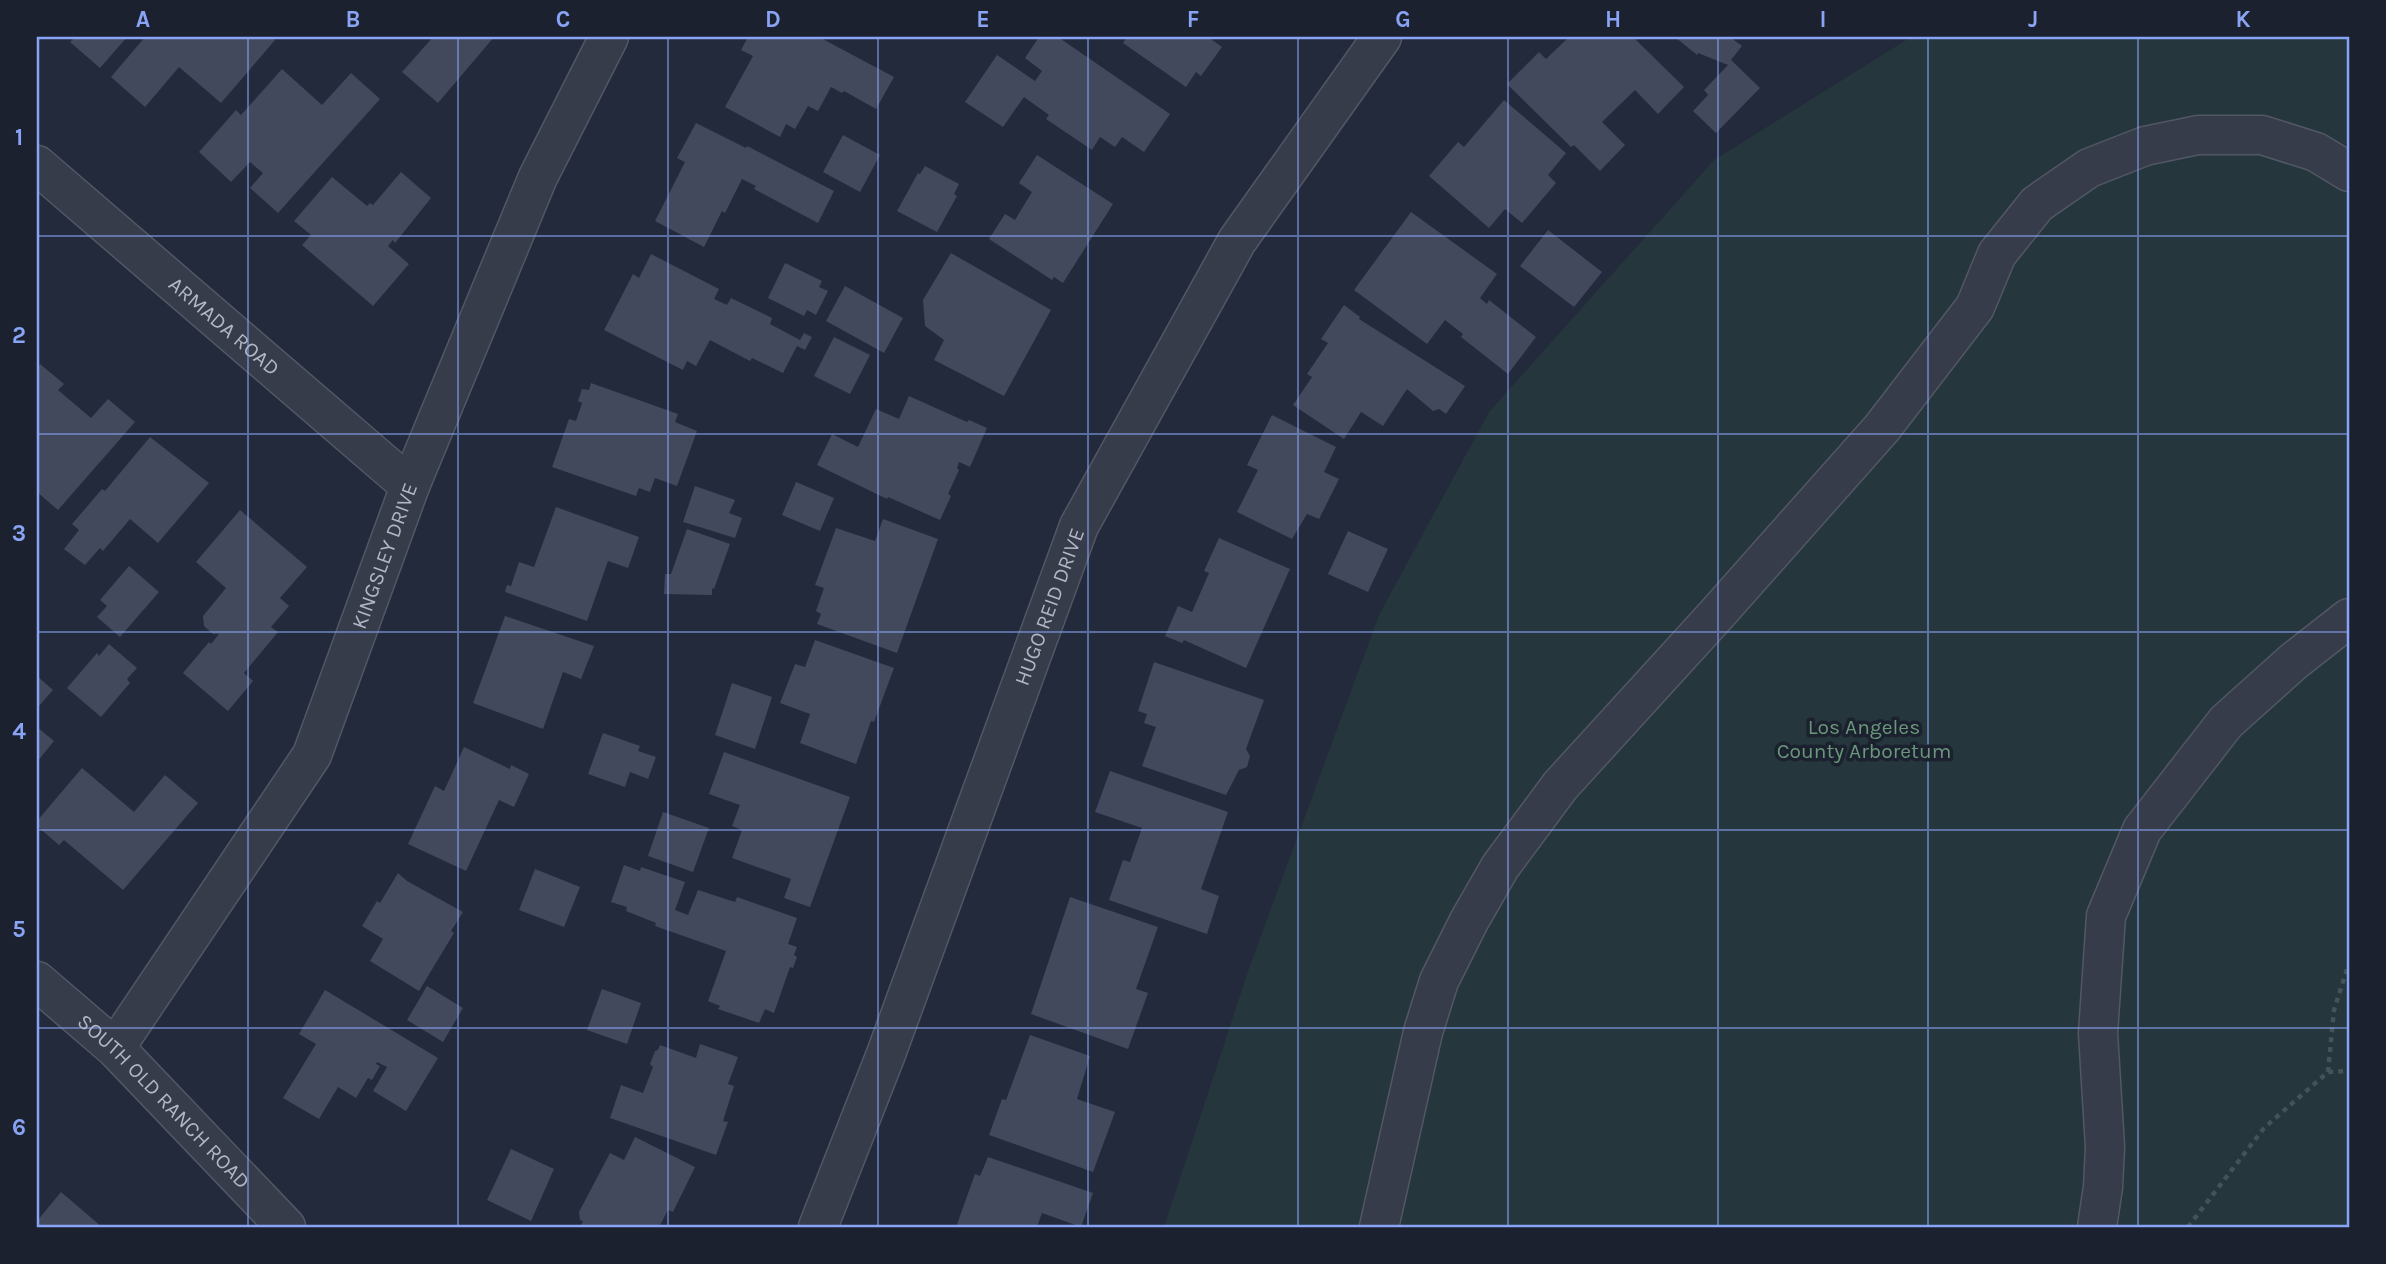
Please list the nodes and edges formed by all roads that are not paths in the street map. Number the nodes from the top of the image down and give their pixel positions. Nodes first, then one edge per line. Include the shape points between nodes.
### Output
1 (609, 37) edge
2 (1382, 37) edge
3 (37, 165) edge
4 (2349, 172) edge
5 (410, 486) junction
6 (2349, 618) edge
7 (37, 981) edge
8 (115, 1048) junction
9 (286, 1227) edge
10 (818, 1227) edge
11 (1380, 1227) edge
12 (2097, 1227) edge

1 - 5 street, KINGSLEY DRIVE via 538,177
2 - 10 street, HUGO REID DRIVE via 1237,241 1079,526
3 - 5 street, ARMADA ROAD
4 - 11 street via 2316,152 2262,135 2198,135 2145,146 2089,168 2038,204 1997,254 1975,307 1882,428 1560,786 1500,867 1439,981 1423,1032
5 - 8 street, KINGSLEY DRIVE via 312,755
6 - 12 street via 2226,722 2136,842 2106,916 2098,1033 2105,1147
7 - 8 street, SOUTH OLD RANCH ROAD
8 - 9 street, SOUTH OLD RANCH ROAD

